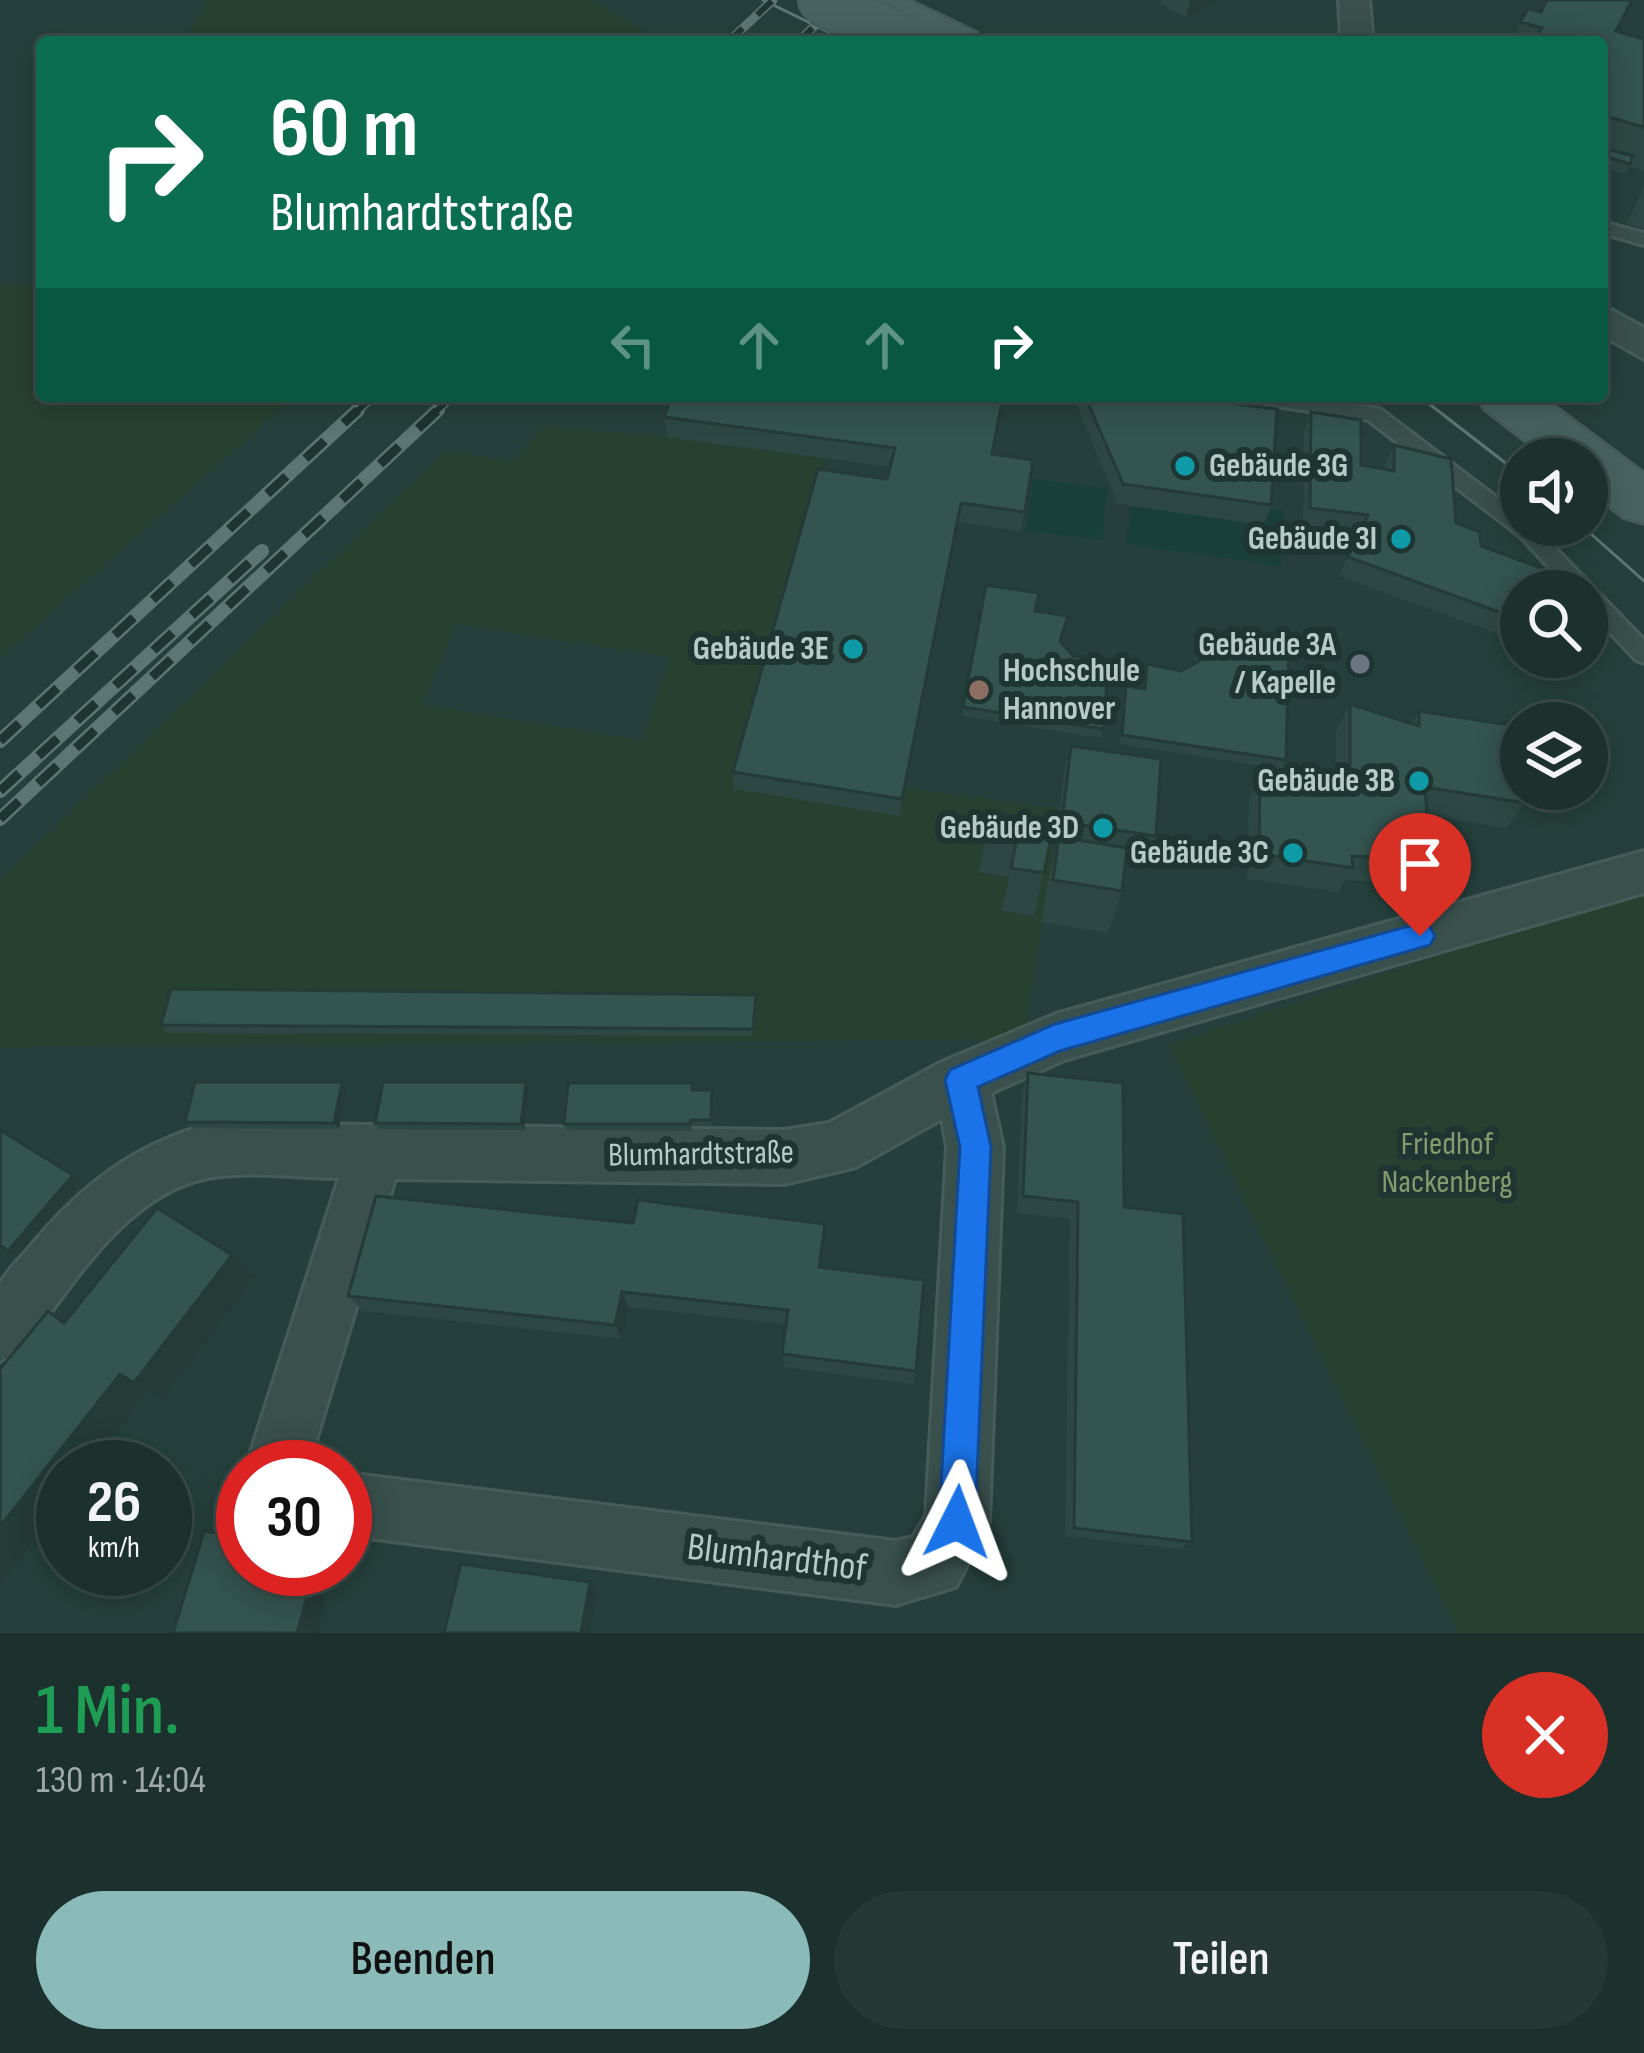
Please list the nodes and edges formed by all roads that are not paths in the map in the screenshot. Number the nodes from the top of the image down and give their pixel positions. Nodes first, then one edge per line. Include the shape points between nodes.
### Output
1 (821, 0) edge
2 (874, 0) edge
3 (1354, 0) edge
4 (926, 36) edge
5 (932, 36) edge
6 (1357, 36) edge
7 (1608, 229) edge
8 (1644, 239) edge
9 (1608, 321) edge
10 (1644, 346) edge
11 (1295, 402) edge
12 (1512, 402) edge
13 (1583, 402) edge
14 (1644, 447) edge
15 (1644, 502) edge
16 (1565, 570) edge
17 (1608, 616) edge
18 (1644, 654) edge
19 (1644, 872) edge
20 (961, 1080) junction
21 (375, 1152) junction
22 (0, 1331) edge
23 (285, 1440) edge
24 (372, 1507) edge

1 - 4 main road, bridge
2 - 5 main road
3 - 6 street
7 - 8 lane
9 - 10 street
11 - 16 lane via 1373,414 1527,531
12 - 15 main road
13 - 14 main road
17 - 18 lane
19 - 20 street, Blumhardtstraße via 1055,1038
20 - 21 street, Blumhardtstraße via 836,1148 784,1157
20 - 24 street, Blumhardthof via 975,1147 957,1522 933,1564 896,1573
21 - 22 street, Blumhardtstraße via 212,1150 152,1166 104,1207
21 - 23 street

